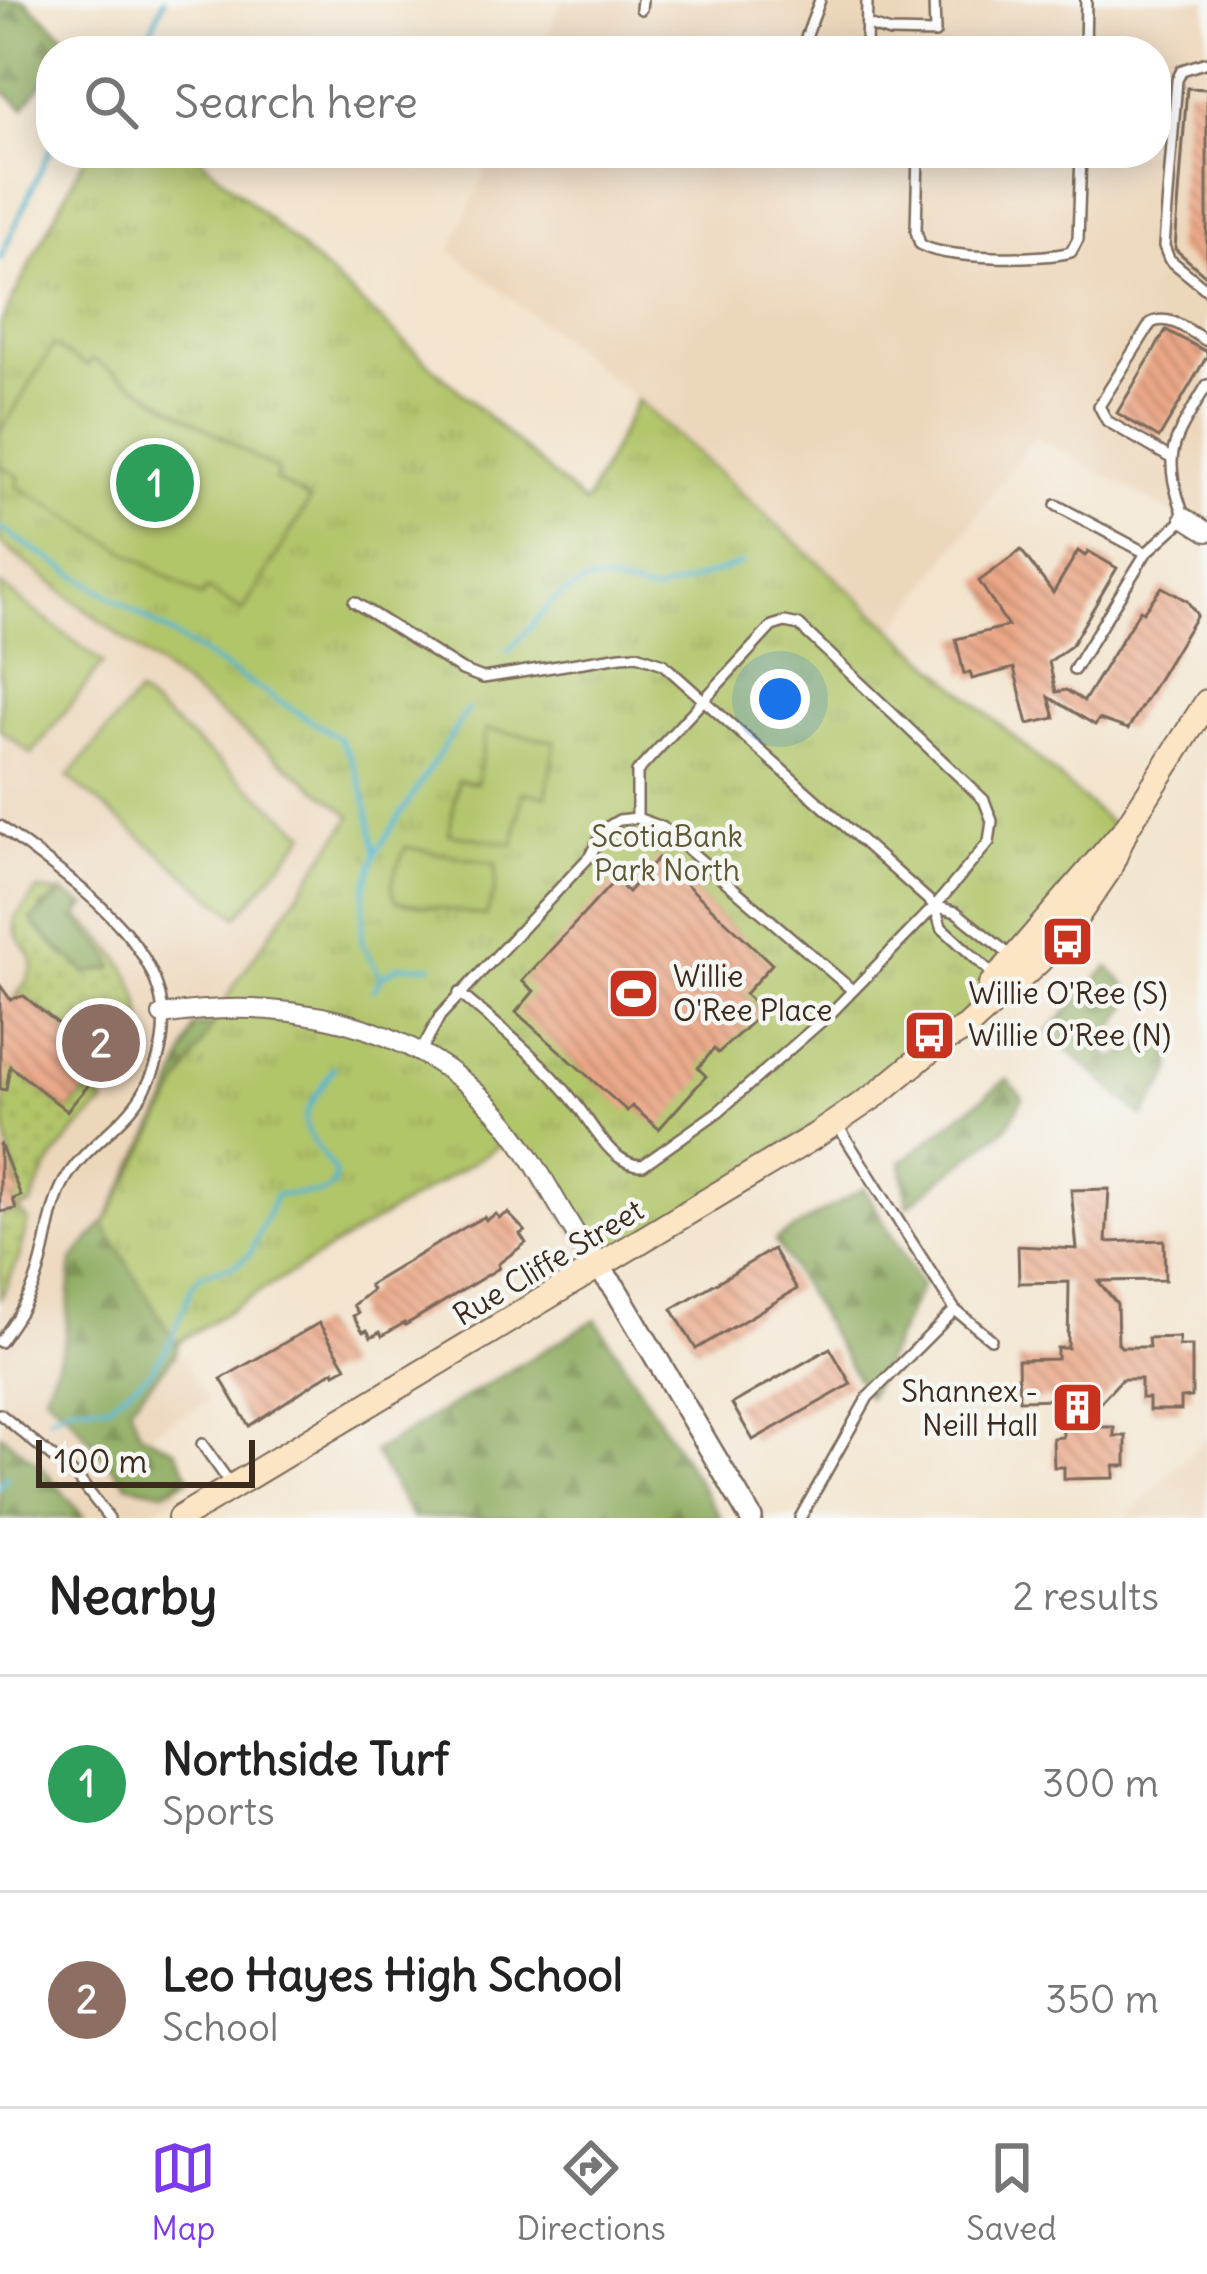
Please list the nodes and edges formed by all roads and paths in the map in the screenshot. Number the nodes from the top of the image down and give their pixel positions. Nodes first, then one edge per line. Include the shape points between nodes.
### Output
1 (820, 0) edge
2 (867, 0) edge
3 (934, 0) edge
4 (1086, 0) edge
5 (868, 25) junction
6 (807, 36) edge
7 (867, 36) edge
8 (1085, 36) edge
9 (1207, 62) edge
10 (1171, 157) edge
11 (918, 168) edge
12 (1081, 168) edge
13 (1170, 168) edge
14 (1207, 290) edge
15 (1207, 341) edge
16 (1207, 385) edge
17 (1169, 457) junction
18 (1056, 505) dead end
19 (1185, 518) junction
20 (1207, 532) edge
21 (1145, 553) junction
22 (354, 602) dead end
23 (1074, 670) dead end
24 (704, 698) junction
25 (1207, 701) edge
26 (637, 818) junction
27 (0, 826) edge
28 (1127, 827) junction
29 (935, 906) junction
30 (1010, 969) junction
31 (851, 989) junction
32 (459, 993) junction
33 (162, 1015) junction
34 (421, 1052) junction
35 (836, 1122) junction
36 (598, 1267) junction
37 (955, 1310) junction
38 (991, 1339) dead end
39 (0, 1342) edge
40 (0, 1414) edge
41 (202, 1444) dead end
42 (232, 1486) junction
43 (109, 1518) edge
44 (180, 1518) edge
45 (751, 1518) edge
46 (800, 1518) edge

1 - 6 lane
2 - 5 lane
3 - 5 lane via 935,33
4 - 8 lane
5 - 7 lane
9 - 10 lane via 1182,70 1177,80
11 - 12 lane via 920,244 940,252 1043,256 1071,252 1078,238
13 - 14 lane via 1164,246
15 - 17 lane via 1165,318 1150,323 1100,406 1107,421
16 - 17 lane
17 - 19 lane
18 - 21 lane
19 - 20 street
19 - 21 lane
21 - 23 lane
22 - 24 lane via 472,676 637,656 663,664
24 - 26 lane via 637,772
24 - 29 lane
24 - 29 lane via 772,626 799,626 815,639 989,811 988,842
25 - 28 main road, Rue Cliffe Street
26 - 31 lane via 662,826
26 - 32 lane via 604,829 590,856
27 - 33 lane via 118,921 152,969
28 - 30 main road, Rue Cliffe Street
28 - 30 main road, Rue Cliffe Street via 1086,903
29 - 30 lane via 956,912
29 - 30 lane via 941,927
29 - 31 lane
30 - 35 main road, Rue Cliffe Street via 966,1028
31 - 32 lane via 718,1111 653,1161 632,1166 561,1084
32 - 34 lane
33 - 34 street via 230,1006 301,1011
33 - 39 lane via 155,1067 125,1117 63,1185 36,1278
34 - 36 street via 499,1116
35 - 36 main road, Rue Cliffe Street
35 - 37 lane
36 - 42 main road, Rue Cliffe Street
36 - 45 street
37 - 38 lane
37 - 46 lane via 868,1397
40 - 43 lane via 78,1478
41 - 42 lane
42 - 44 main road, Rue Cliffe Street

